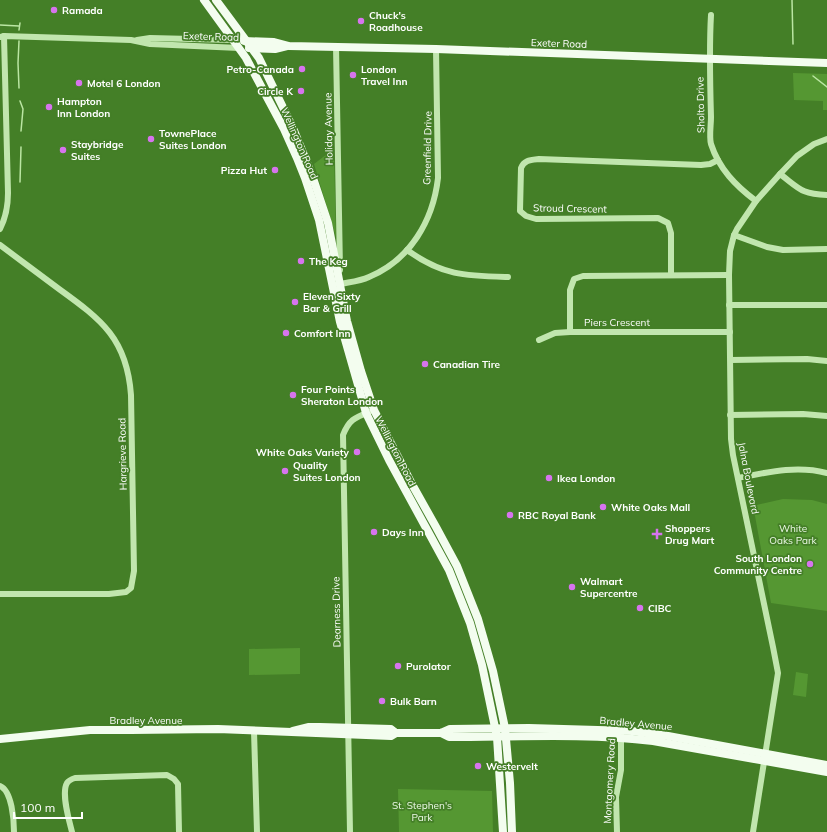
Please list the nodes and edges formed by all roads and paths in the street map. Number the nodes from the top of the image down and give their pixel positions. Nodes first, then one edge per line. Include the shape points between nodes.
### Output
1 (204, 0) edge
2 (216, 0) edge
3 (711, 15) dead end
4 (2, 36) edge
5 (131, 40) junction
6 (233, 40) junction
7 (242, 45) junction
8 (289, 46) junction
9 (336, 46) junction
10 (252, 48) junction
11 (436, 49) junction
12 (709, 58) junction
13 (827, 63) edge
14 (280, 99) junction
15 (827, 139) edge
16 (718, 160) junction
17 (0, 164) edge
18 (7, 164) junction
19 (780, 174) junction
20 (827, 195) edge
21 (756, 201) junction
22 (0, 229) edge
23 (734, 235) junction
24 (0, 245) edge
25 (827, 249) edge
26 (408, 250) junction
27 (729, 274) junction
28 (671, 275) junction
29 (508, 277) dead end
30 (336, 285) junction
31 (729, 305) junction
32 (827, 305) edge
33 (570, 332) junction
34 (730, 332) junction
35 (539, 340) dead end
36 (731, 360) junction
37 (827, 361) edge
38 (374, 410) junction
39 (366, 413) junction
40 (730, 415) junction
41 (827, 416) edge
42 (827, 473) edge
43 (738, 478) junction
44 (458, 570) junction
45 (450, 574) junction
46 (0, 594) edge
47 (254, 731) junction
48 (348, 731) junction
49 (505, 732) junction
50 (496, 733) junction
51 (621, 734) junction
52 (0, 738) edge
53 (764, 757) junction
54 (827, 765) edge
55 (827, 772) edge
56 (0, 786) edge
57 (14, 832) edge
58 (72, 832) edge
59 (179, 832) edge
60 (256, 832) edge
61 (350, 832) edge
62 (503, 832) edge
63 (512, 832) edge
64 (617, 832) edge
65 (753, 832) edge

1 - 6 main road
2 - 7 main road, Wellington Road
3 - 12 street, Sholto Drive
4 - 5 street, Exeter Road
4 - 18 street
5 - 6 street, Exeter Road
5 - 7 street, Exeter Road via 150,44
6 - 7 main road, Exeter Road
7 - 8 main road, Exeter Road via 274,42
7 - 10 main road, Wellington Road
7 - 14 main road
7 - 30 main road, Wellington Road via 305,178
8 - 9 main road, Exeter Road
8 - 10 main road, Exeter Road via 275,49
9 - 11 main road, Exeter Road
9 - 30 street, Holiday Avenue
10 - 14 main road, Wellington Road
11 - 12 main road, Exeter Road
11 - 26 street, Greenfield Drive via 436,194 422,230
12 - 13 main road, Exeter Road
12 - 16 street, Sholto Drive via 710,143
14 - 30 main road, Wellington Road via 312,175 328,223
15 - 19 street, Jalna Boulevard via 814,144 797,156
16 - 21 street, Sholto Drive via 738,187
16 - 28 street, Stroud Crescent via 700,165 539,158 523,163 520,211 526,216 536,219 658,218 668,223 671,233
17 - 18 street
18 - 22 street via 8,209
19 - 20 street via 803,191
19 - 21 street, Jalna Boulevard
21 - 23 street, Jalna Boulevard
23 - 25 street via 783,250
23 - 27 street, Jalna Boulevard
24 - 46 street, Hargrieve Road via 96,316 112,334 123,356 131,395 134,571 131,588 126,592
26 - 29 street via 423,261 454,273
26 - 30 street, Greenfield Drive via 392,264 370,277
27 - 28 street, Piers Crescent
27 - 31 street, Jalna Boulevard
28 - 33 street, Piers Crescent via 583,276 574,279 570,290
30 - 38 main road, Wellington Road
30 - 39 main road, Wellington Road via 340,322 347,352
31 - 32 street
31 - 34 street, Jalna Boulevard
33 - 34 street, Piers Crescent
33 - 35 street via 555,333
34 - 36 street, Jalna Boulevard
36 - 37 street
36 - 40 street, Jalna Boulevard
38 - 39 street, Dearness Drive
38 - 44 main road, Wellington Road
39 - 45 main road, Wellington Road
39 - 48 street, Dearness Drive via 347,424 343,435
40 - 41 street
40 - 43 street, Jalna Boulevard via 731,440
42 - 43 street via 812,470 777,470
43 - 53 street, Jalna Boulevard via 778,673
44 - 45 main road
44 - 49 main road, Wellington Road via 478,619 493,671
45 - 50 main road, Wellington Road via 472,630
47 - 48 main road, Bradley Avenue via 293,731 309,727
47 - 52 main road, Bradley Avenue via 90,730
47 - 60 street
48 - 50 main road, Bradley Avenue via 391,729 396,733 441,733 450,729
48 - 61 street, Dearness Drive
49 - 50 main road, Bradley Avenue
49 - 51 main road, Bradley Avenue
49 - 63 main road, Wellington Road
50 - 62 main road, Wellington Road
51 - 53 main road, Bradley Avenue
51 - 64 street, Montgomery Road via 621,770 616,797
53 - 54 main road, Bradley Avenue
53 - 55 main road, Bradley Avenue
53 - 65 street, Jalna Boulevard
56 - 57 street via 8,794
58 - 59 street via 65,794 68,782 75,778 167,775 178,784

